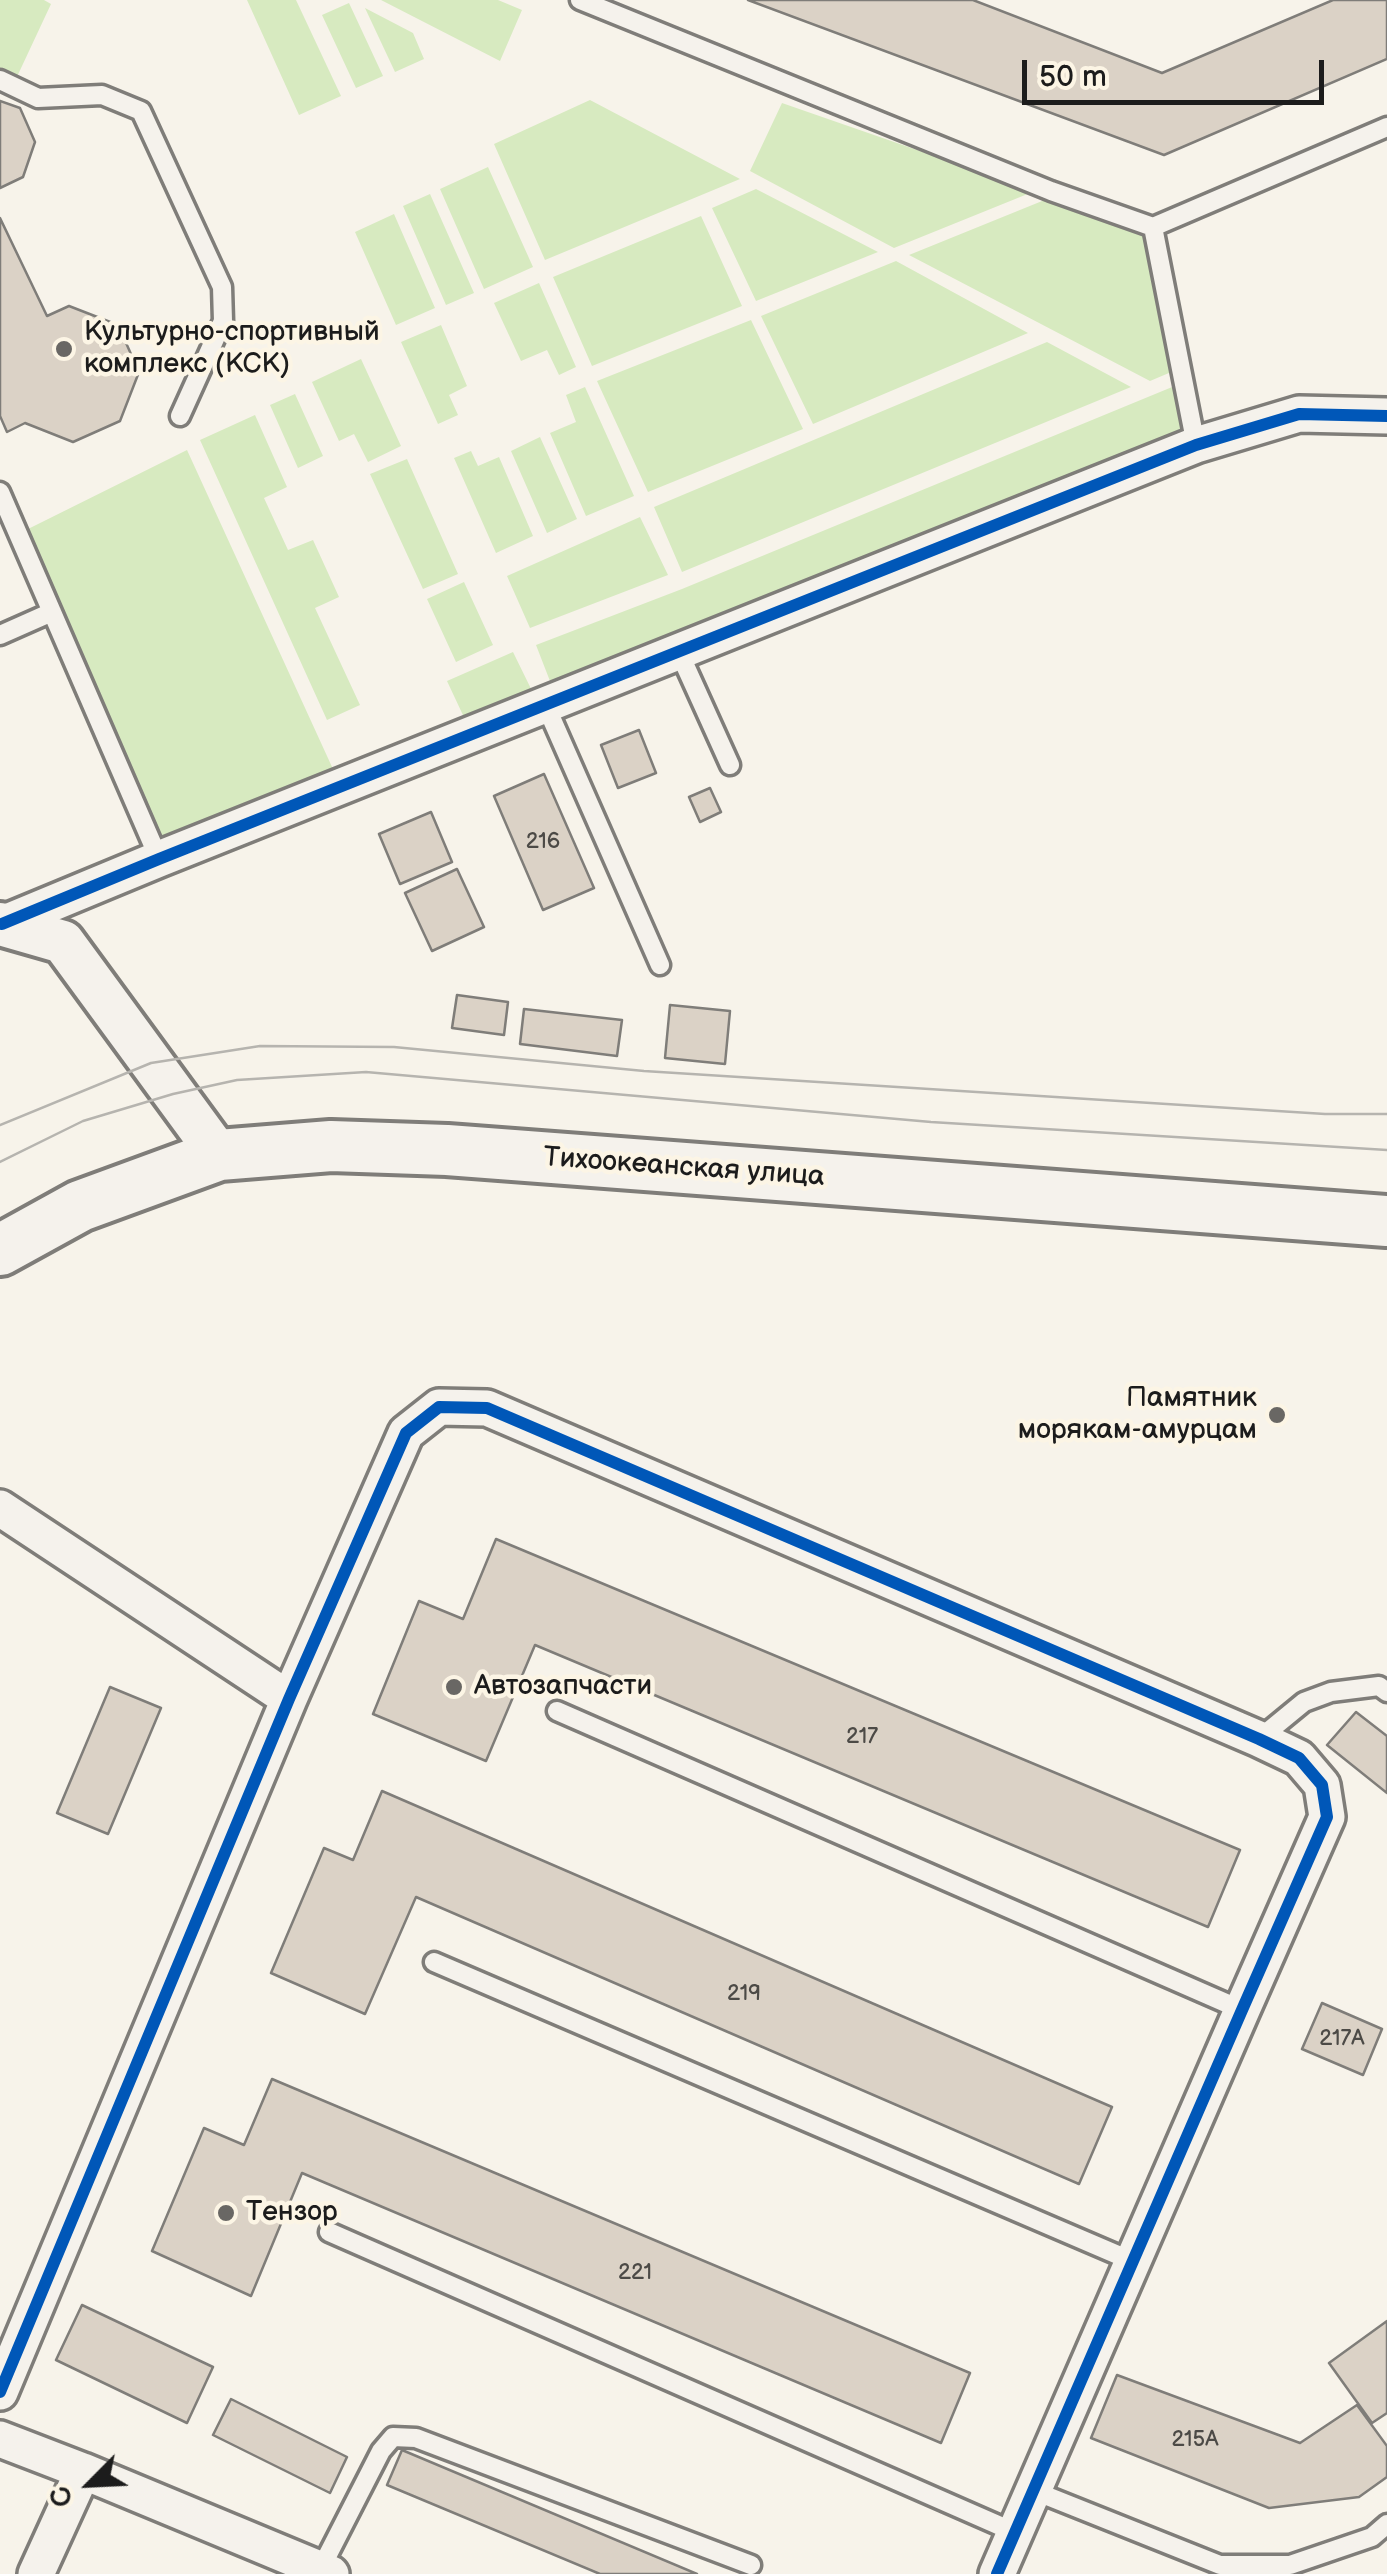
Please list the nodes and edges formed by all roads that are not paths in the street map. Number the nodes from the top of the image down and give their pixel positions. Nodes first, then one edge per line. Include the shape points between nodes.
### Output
1 (580, 0) edge
2 (0, 80) edge
3 (1387, 127) edge
4 (1152, 228) junction
5 (180, 416) dead end
6 (1387, 416) edge
7 (1196, 445) junction
8 (0, 492) edge
9 (8, 530) edge
10 (52, 612) junction
11 (0, 636) edge
12 (678, 652) junction
13 (546, 706) junction
14 (730, 765) dead end
15 (159, 858) junction
16 (1, 924) edge
17 (660, 965) dead end
18 (219, 1155) junction
19 (1387, 1221) edge
20 (0, 1250) edge
21 (0, 1508) edge
22 (1387, 1692) edge
23 (290, 1700) junction
24 (558, 1711) dead end
25 (1259, 1739) junction
26 (434, 1962) dead end
27 (1242, 2010) junction
28 (329, 2232) dead end
29 (1132, 2261) junction
30 (0, 2392) edge
31 (0, 2439) edge
32 (83, 2471) junction
33 (1032, 2490) junction
34 (1387, 2524) edge
35 (1014, 2532) junction
36 (751, 2565) dead end
37 (323, 2573) edge
38 (36, 2574) edge
39 (997, 2574) edge

1 - 4 lane
2 - 5 lane via 38,98 102,94 141,110 222,287 223,321
3 - 4 lane
4 - 7 lane
6 - 7 street via 1300,414
7 - 12 street
8 - 9 lane
9 - 10 lane
10 - 11 lane
10 - 15 lane
12 - 13 street
12 - 14 lane
13 - 15 street
13 - 17 lane
15 - 16 street
16 - 18 street via 63,942
18 - 19 main road, Тихоокеанская улица via 331,1146 447,1150
18 - 20 main road, Тихоокеанская улица via 80,1206
21 - 23 street
22 - 25 lane via 1379,1686 1304,1702
23 - 25 street via 406,1433 439,1407 487,1408
23 - 30 street
24 - 27 lane
25 - 27 street via 1299,1758 1322,1785 1328,1817
26 - 29 lane
27 - 29 street
28 - 35 lane
29 - 33 street
31 - 32 street
32 - 37 street
32 - 38 street
33 - 34 lane via 1220,2565 1290,2564 1372,2536
33 - 35 street
35 - 39 street
36 - 37 lane via 416,2438 394,2438 380,2452

